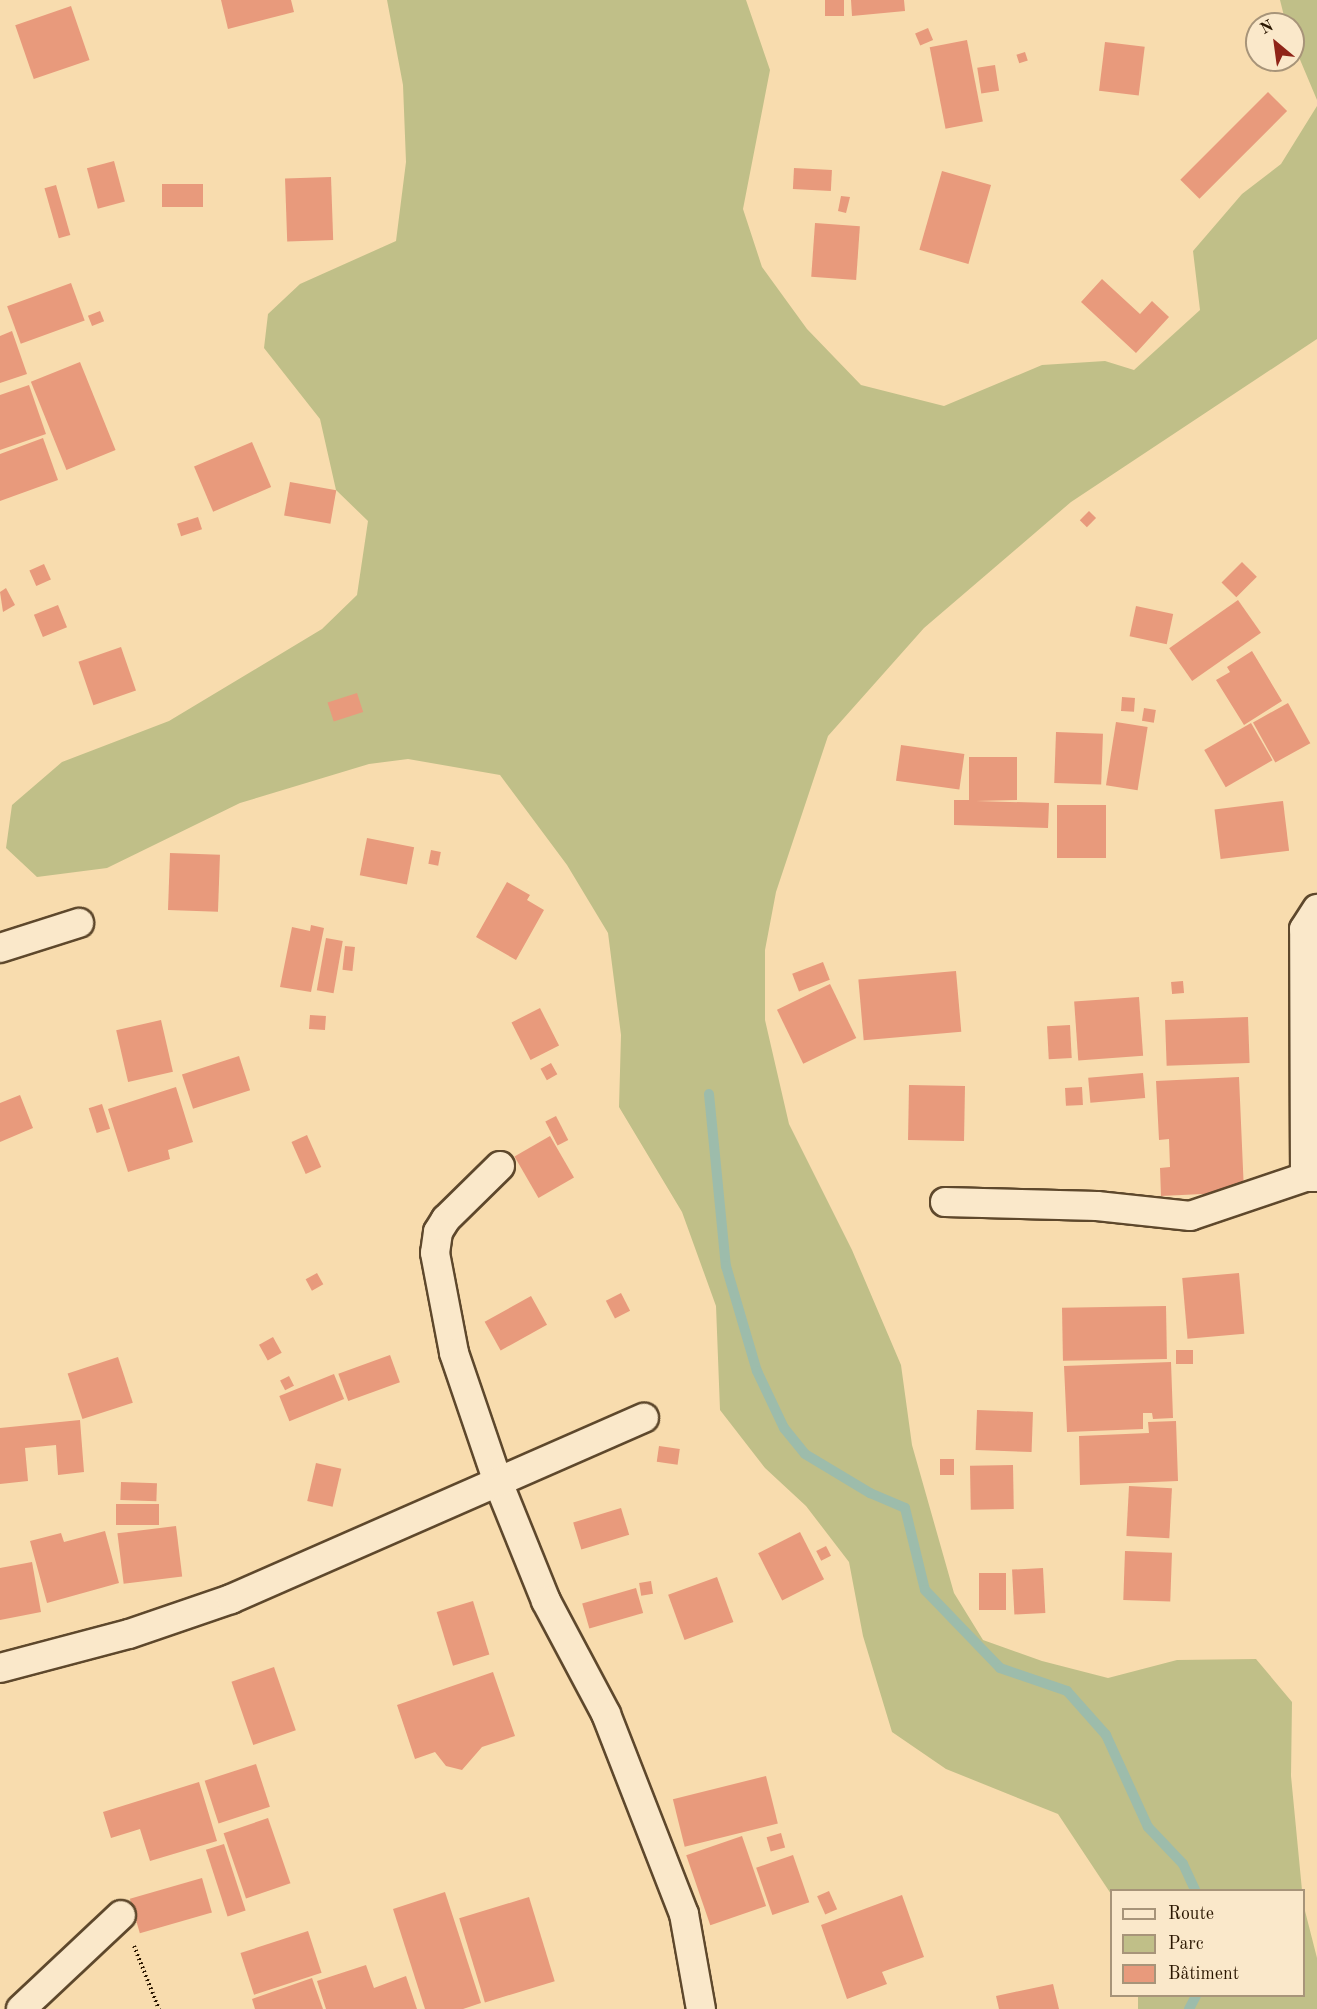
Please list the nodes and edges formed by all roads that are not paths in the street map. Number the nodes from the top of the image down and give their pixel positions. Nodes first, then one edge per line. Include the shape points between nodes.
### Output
1 (1317, 909) edge
2 (79, 923) dead end
3 (0, 948) edge
4 (500, 1166) dead end
5 (1311, 1177) edge
6 (945, 1202) dead end
7 (644, 1418) dead end
8 (498, 1482) junction
9 (0, 1668) edge
10 (121, 1915) road end
11 (21, 2009) edge
12 (701, 2009) edge

1 - 5 street via 1304,929
2 - 3 street
4 - 8 street via 446,1219 438,1232 435,1253 454,1353
5 - 6 street via 1190,1216 1097,1206
7 - 8 street
8 - 9 street via 231,1599 129,1634
8 - 12 street via 546,1601 606,1714 680,1903
10 - 11 street

